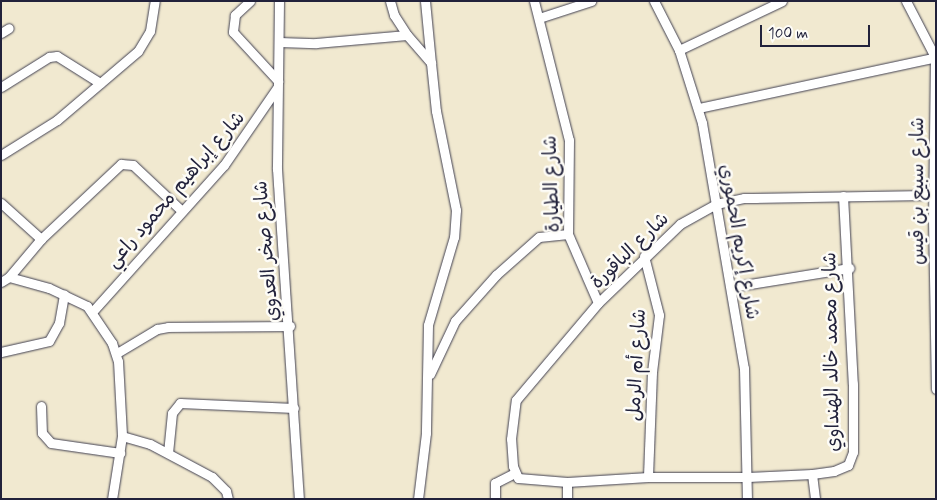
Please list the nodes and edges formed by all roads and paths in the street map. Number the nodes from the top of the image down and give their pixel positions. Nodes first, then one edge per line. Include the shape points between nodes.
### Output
1 (155, 1) edge
2 (250, 1) edge
3 (279, 1) edge
4 (390, 1) edge
5 (425, 1) edge
6 (534, 1) edge
7 (591, 1) edge
8 (654, 1) edge
9 (782, 1) edge
10 (906, 1) edge
11 (539, 18) junction
12 (407, 35) junction
13 (279, 42) junction
14 (679, 50) junction
15 (936, 57) edge
16 (431, 63) junction
17 (100, 83) junction
18 (278, 84) junction
19 (1, 88) edge
20 (699, 108) junction
21 (1, 155) edge
22 (934, 195) edge
23 (843, 196) junction
24 (1, 203) edge
25 (716, 204) junction
26 (181, 210) junction
27 (568, 234) junction
28 (40, 239) junction
29 (644, 256) junction
30 (849, 268) junction
31 (5, 279) edge
32 (731, 286) junction
33 (64, 294) junction
34 (598, 303) junction
35 (93, 311) junction
36 (290, 326) junction
37 (1, 352) edge
38 (116, 353) junction
39 (427, 382) junction
40 (936, 389) edge
41 (41, 406) dead end
42 (294, 408) junction
43 (122, 436) junction
44 (120, 453) junction
45 (168, 453) junction
46 (515, 473) junction
47 (812, 474) junction
48 (648, 476) junction
49 (748, 477) junction
50 (567, 482) junction
51 (112, 499) edge
52 (228, 499) edge
53 (299, 499) edge
54 (418, 499) edge
55 (495, 499) edge
56 (567, 499) edge
57 (747, 499) edge
58 (815, 499) edge

1 - 17 street via 150,31 144,44
2 - 18 street via 235,14 233,32
3 - 13 street, شارع صخر العدوي
4 - 12 street via 394,15
5 - 16 street
6 - 11 street, شارع الطيارة
7 - 11 street
8 - 14 street, شارع إكريم الحموري
9 - 14 street
10 - 15 street, شارع سبيع بن قيس
11 - 27 street, شارع الطيارة via 569,140
12 - 13 street via 316,43
12 - 16 street
13 - 18 street, شارع صخر العدوي
14 - 20 street, شارع إكريم الحموري
15 - 20 street
15 - 22 street, شارع سبيع بن قيس
16 - 39 street via 436,111 456,220 431,312
17 - 19 street via 57,56 49,57
17 - 21 street via 57,120
18 - 26 street, شارع إبراهيم محمود راعي via 239,146
18 - 36 street, شارع صخر العدوي via 277,169
20 - 25 street, شارع إكريم الحموري
22 - 23 street, شارع الباقورة
22 - 40 street, شارع سبيع بن قيس
23 - 25 street, شارع الباقورة via 744,198
23 - 30 street, شارع محمد خالد الهنداوي
24 - 28 street
25 - 29 street, شارع الباقورة via 680,224
25 - 32 street, شارع إكريم الحموري
26 - 28 street via 133,165 125,163
26 - 35 street, شارع إبراهيم محمود راعي
27 - 34 street, شارع الطيارة
27 - 39 street via 547,234 530,242 471,301 448,331
28 - 31 street
29 - 34 street, شارع الباقورة
29 - 48 street, شارع أم الرمل via 659,315 652,372
30 - 32 street
30 - 47 street, شارع محمد خالد الهنداوي via 852,459 842,469
31 - 33 street
32 - 49 street, شارع إكريم الحموري via 745,382
33 - 35 street
33 - 37 street via 59,322 49,341
34 - 46 street, شارع الباقورة via 516,400 511,423
35 - 38 street
36 - 38 street via 163,328
36 - 42 street, شارع صخر العدوي
38 - 43 street
39 - 54 street via 425,451
41 - 44 street via 42,433 51,443
42 - 45 street via 180,403 172,413
42 - 53 street, شارع صخر العدوي
43 - 44 street
43 - 45 street
44 - 51 street
45 - 52 street via 212,477 226,491
46 - 50 street via 523,480
46 - 55 street via 494,484
47 - 49 street, شارع محمد خالد الهنداوي
47 - 58 street
48 - 49 street, شارع محمد خالد الهنداوي
48 - 50 street, شارع محمد خالد الهنداوي
49 - 57 street, شارع إكريم الحموري
50 - 56 street

